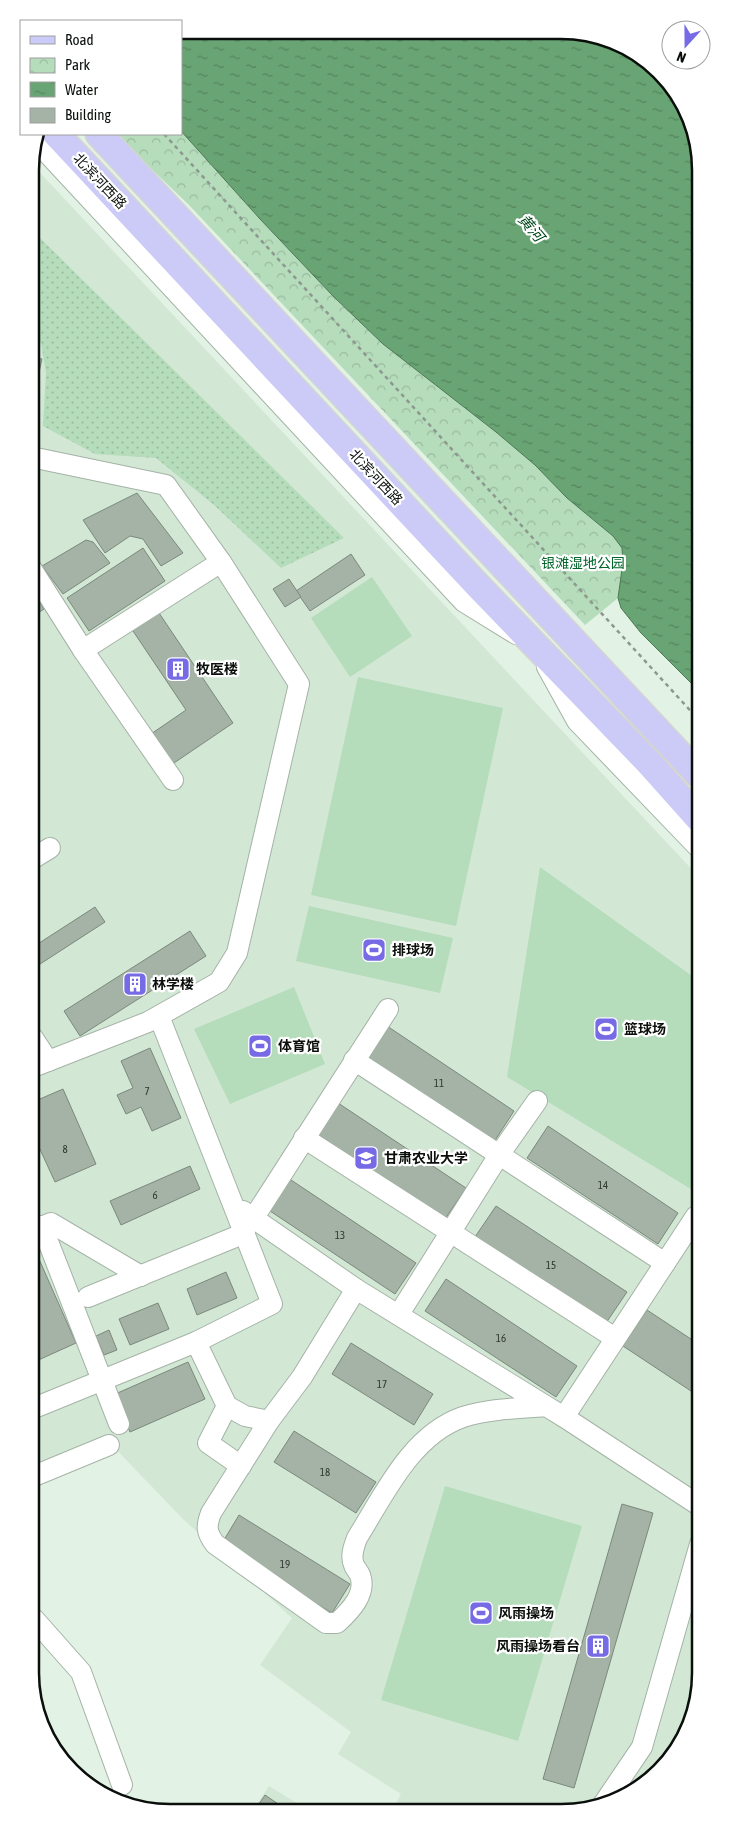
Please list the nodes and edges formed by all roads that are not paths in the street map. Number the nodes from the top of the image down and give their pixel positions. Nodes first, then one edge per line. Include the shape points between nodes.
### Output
1 (57, 135) edge
2 (101, 135) edge
3 (41, 146) edge
4 (39, 459) edge
5 (221, 562) junction
6 (39, 579) edge
7 (561, 626) junction
8 (536, 648) junction
9 (83, 650) junction
10 (692, 768) edge
11 (173, 780) dead end
12 (692, 811) edge
13 (692, 841) edge
14 (50, 848) dead end
15 (39, 855) edge
16 (388, 1009) dead end
17 (159, 1016) junction
18 (354, 1060) junction
19 (41, 1064) edge
20 (537, 1101) dead end
21 (304, 1138) junction
22 (500, 1155) junction
23 (692, 1222) edge
24 (249, 1226) junction
25 (39, 1228) edge
26 (39, 1230) edge
27 (451, 1232) junction
28 (665, 1263) junction
29 (141, 1276) junction
30 (356, 1289) junction
31 (88, 1297) dead end
32 (399, 1314) junction
33 (615, 1338) junction
34 (196, 1342) junction
35 (101, 1381) junction
36 (39, 1406) edge
37 (227, 1406) junction
38 (546, 1406) junction
39 (564, 1418) junction
40 (269, 1422) junction
41 (119, 1424) dead end
42 (109, 1446) dead end
43 (241, 1466) junction
44 (39, 1474) edge
45 (692, 1501) edge
46 (692, 1572) edge
47 (39, 1625) edge
48 (122, 1785) dead end
49 (610, 1795) edge

1 - 8 main road, 北滨河西路
2 - 7 main road
3 - 8 street via 464,602
4 - 5 street via 166,485
5 - 9 street
5 - 17 street via 299,684 237,953 219,982
6 - 9 street
7 - 8 main road
7 - 10 main road
8 - 12 main road, 北滨河西路
8 - 13 street via 577,721
9 - 11 street
14 - 15 street
16 - 18 street
17 - 19 street
17 - 24 street via 234,1205
18 - 21 street
18 - 22 street
20 - 22 street
21 - 24 street
21 - 27 street
22 - 27 street
22 - 28 street
23 - 28 street
24 - 29 street
24 - 30 street
24 - 34 street via 272,1304
25 - 29 street via 51,1222
26 - 35 street
27 - 32 street
27 - 33 street
28 - 33 street
29 - 31 street
30 - 32 street
30 - 40 street via 302,1377
32 - 38 street
33 - 39 street
34 - 35 street
34 - 37 street
35 - 36 street
35 - 41 street
37 - 40 street via 245,1416
37 - 43 street via 208,1443
38 - 39 street
38 - 43 street via 463,1417 424,1441 410,1455 357,1538 352,1550 352,1563 360,1576 361,1591 352,1610 337,1623 326,1623 215,1544 207,1534 211,1513
39 - 45 street
40 - 43 street
42 - 44 street
46 - 49 street via 642,1747
47 - 48 street via 81,1672

